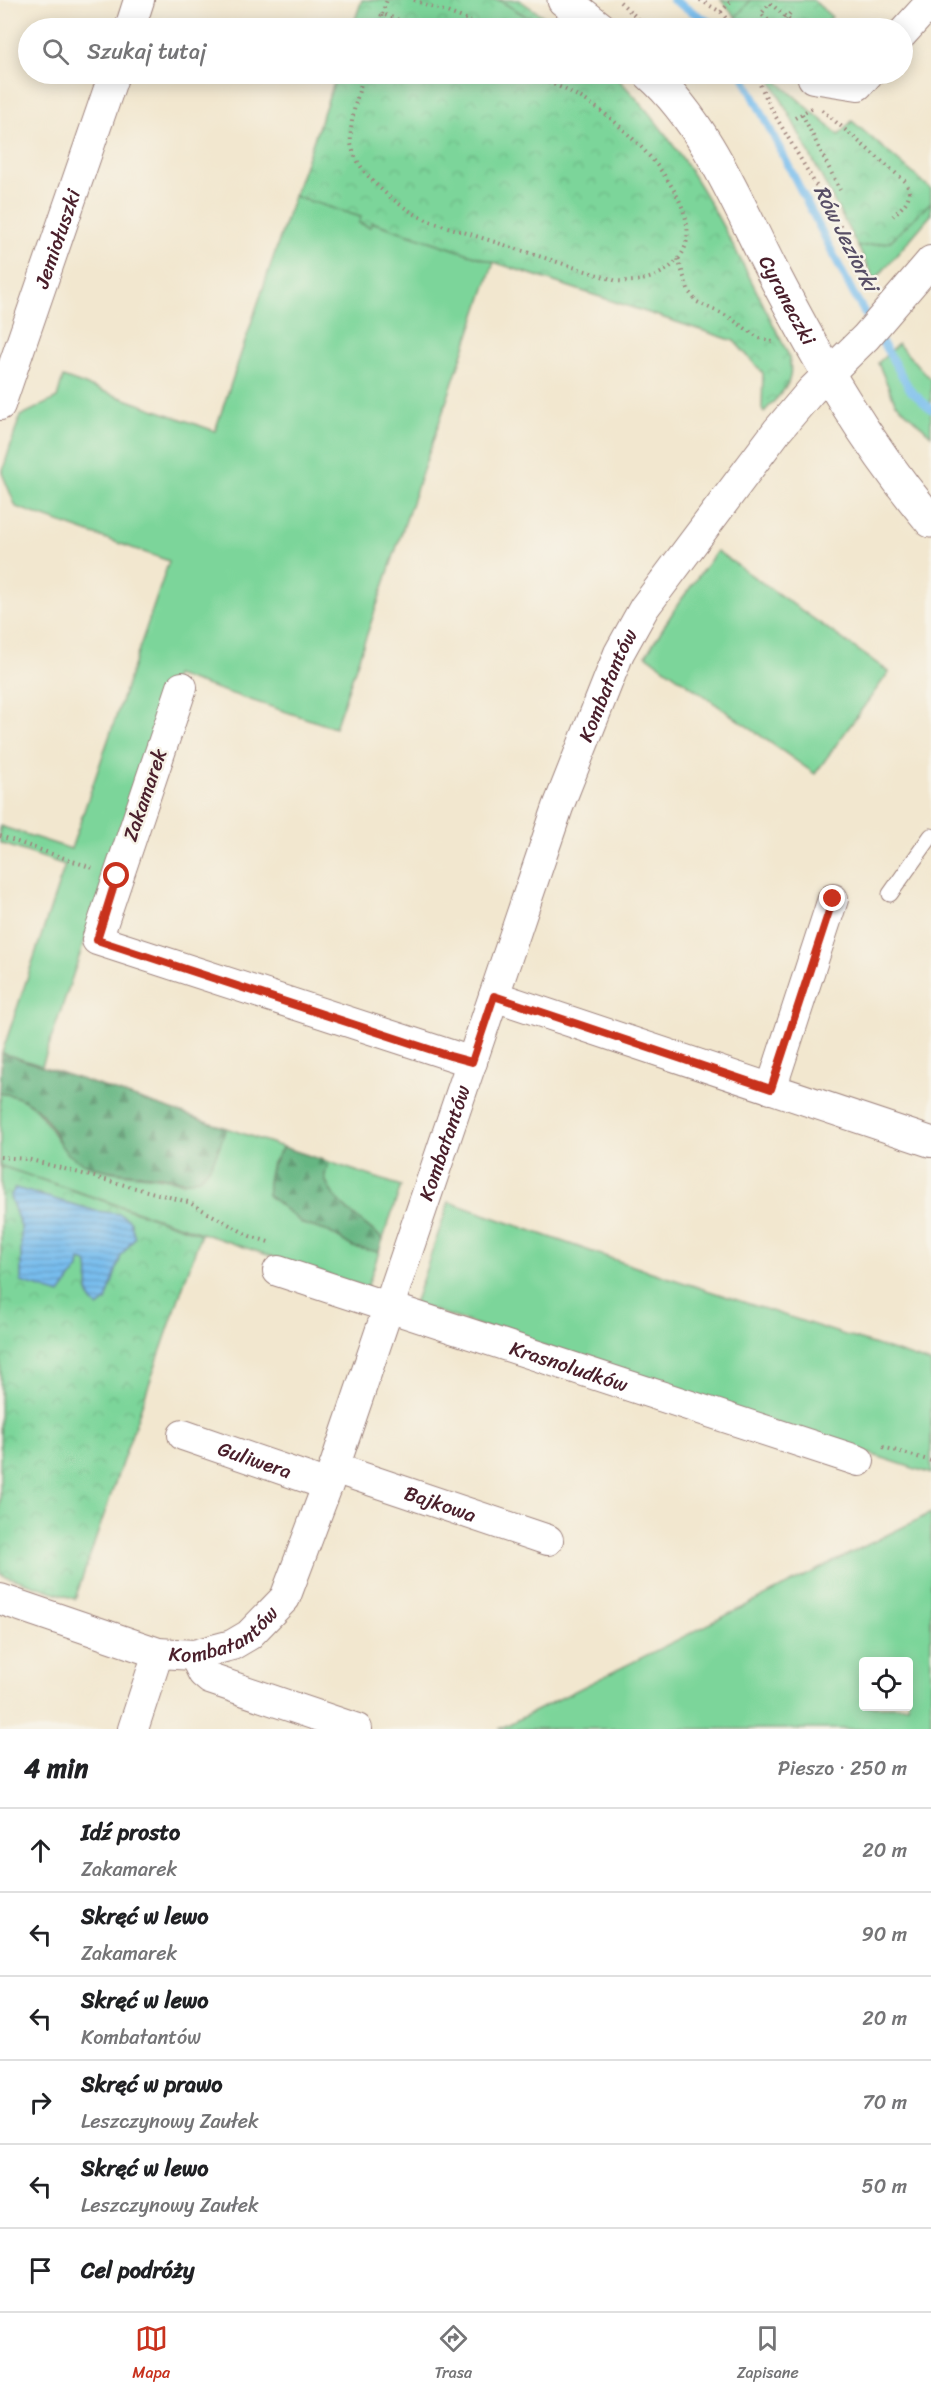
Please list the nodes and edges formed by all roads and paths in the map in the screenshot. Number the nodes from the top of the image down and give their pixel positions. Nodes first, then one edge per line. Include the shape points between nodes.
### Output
1 (139, 0) edge
2 (387, 0) edge
3 (414, 0) edge
4 (564, 0) edge
5 (617, 0) edge
6 (700, 0) edge
7 (732, 0) edge
8 (931, 2) edge
9 (792, 11) dead end
10 (721, 12) junction
11 (382, 14) junction
12 (133, 18) edge
13 (381, 18) edge
14 (393, 18) edge
15 (463, 18) edge
16 (587, 18) edge
17 (637, 18) edge
18 (726, 18) edge
19 (766, 18) edge
20 (786, 18) joint
21 (913, 23) edge
22 (110, 84) edge
23 (362, 84) edge
24 (550, 84) edge
25 (658, 84) edge
26 (760, 84) edge
27 (802, 114) junction
28 (795, 118) dead end
29 (840, 190) dead end
30 (893, 216) dead end
31 (678, 259) junction
32 (931, 261) edge
33 (885, 299) junction
34 (781, 344) dead end
35 (7, 361) edge
36 (828, 375) junction
37 (0, 405) edge
38 (931, 520) edge
39 (182, 687) dead end
40 (0, 836) edge
41 (931, 836) edge
42 (68, 860) dead end
43 (890, 894) dead end
44 (833, 899) dead end
45 (494, 996) junction
46 (472, 1062) junction
47 (771, 1089) junction
48 (931, 1142) edge
49 (0, 1157) edge
50 (278, 1258) joint
51 (387, 1306) junction
52 (183, 1435) dead end
53 (859, 1461) dead end
54 (331, 1476) junction
55 (548, 1540) dead end
56 (0, 1599) edge
57 (158, 1653) junction
58 (194, 1655) junction
59 (133, 1729) edge
60 (357, 1729) edge

1 - 12 street
2 - 11 path
3 - 15 path
4 - 16 street
5 - 17 path
6 - 10 path
7 - 10 path
8 - 21 street
9 - 20 path
10 - 18 path
11 - 13 path
11 - 14 path
19 - 20 path via 761,14 770,3
22 - 35 street, Jemiołuszki
23 - 31 path via 352,148 375,182 406,210 429,221 617,281 644,280 660,274
24 - 31 path via 590,103 630,134 651,158 670,185 686,219 687,242
25 - 36 street, Cyraneczki via 697,131 738,199
26 - 33 path via 870,281
27 - 28 path
27 - 29 path
27 - 30 path via 816,105 906,182 909,200
31 - 34 path via 689,292 697,302 729,317 759,338
32 - 33 street, Kombatantów
33 - 36 street, Kombatantów via 866,337
35 - 37 street, Jemiołuszki
36 - 38 street, Cyraneczki via 895,478
36 - 45 street, Kombatantów via 773,436 644,608 624,644 558,807
39 - 46 street, Zakamarek via 97,940
40 - 42 path
41 - 43 lane
44 - 47 street
45 - 46 street, Kombatantów
45 - 47 street
46 - 51 street, Kombatantów
47 - 48 street
49 - 50 path via 27,1159 188,1202 250,1236
50 - 51 street, Krasnoludków
51 - 53 street, Krasnoludków
51 - 54 street, Kombatantów
52 - 54 street, Guliwera
54 - 55 street, Bajkowa
54 - 58 street, Kombatantów via 285,1598 249,1635 232,1645
56 - 57 street, Kombatantów
57 - 58 street, Kombatantów
57 - 59 street
58 - 60 street via 210,1679

